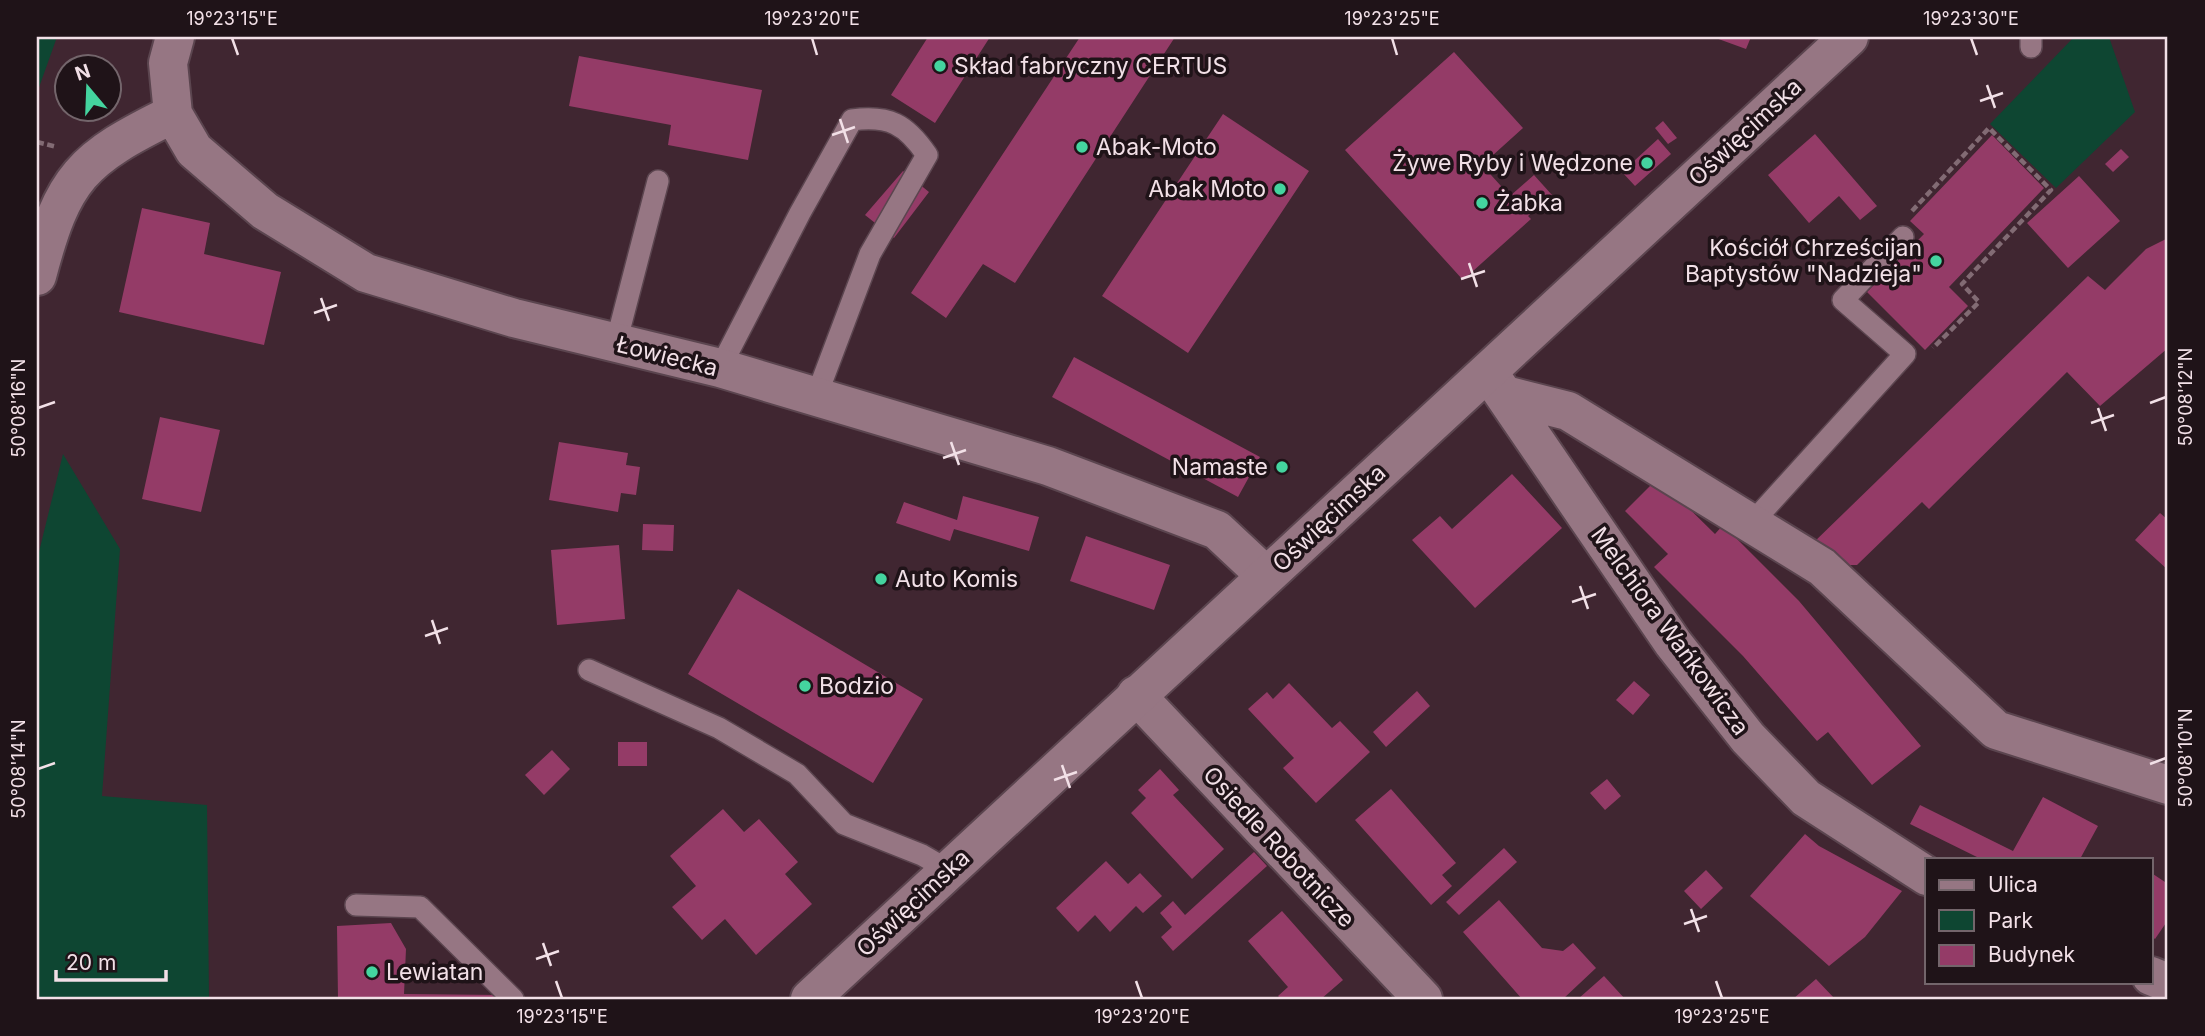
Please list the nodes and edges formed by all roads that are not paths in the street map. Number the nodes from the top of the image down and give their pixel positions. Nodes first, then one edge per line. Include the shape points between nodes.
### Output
1 (175, 37) edge
2 (1849, 37) edge
3 (173, 114) junction
4 (658, 181) dead end
5 (1903, 237) road end
6 (37, 276) edge
7 (616, 343) junction
8 (720, 368) junction
9 (1496, 384) junction
10 (816, 397) junction
11 (1750, 525) junction
12 (1266, 576) junction
13 (589, 670) dead end
14 (1136, 695) junction
15 (2168, 785) edge
16 (948, 870) junction
17 (1925, 875) edge
18 (356, 905) dead end
19 (513, 999) edge
20 (810, 999) edge
21 (1423, 999) edge

1 - 3 street, Łowiecka via 168,62
2 - 9 street, Oświęcimska
3 - 6 street via 89,163 62,197
3 - 7 street, Łowiecka via 194,150 265,211 366,272 514,318
4 - 7 lane
5 - 11 lane via 1843,300 1905,354
7 - 8 street, Łowiecka
8 - 10 street, Łowiecka
8 - 10 lane via 852,120 879,117 913,135 927,155 870,254
9 - 11 street via 1568,411
9 - 12 street, Oświęcimska
9 - 17 street, Melchiora Wańkowicza via 1673,643 1748,738 1806,798
10 - 12 street, Łowiecka via 1048,466 1217,530
11 - 15 street via 1822,567 1996,730
12 - 14 street, Oświęcimska
13 - 16 lane via 719,728 797,774 844,824
14 - 16 street, Oświęcimska
14 - 21 street, Osiedle Robotnicze
16 - 20 street, Oświęcimska
18 - 19 lane via 420,907

